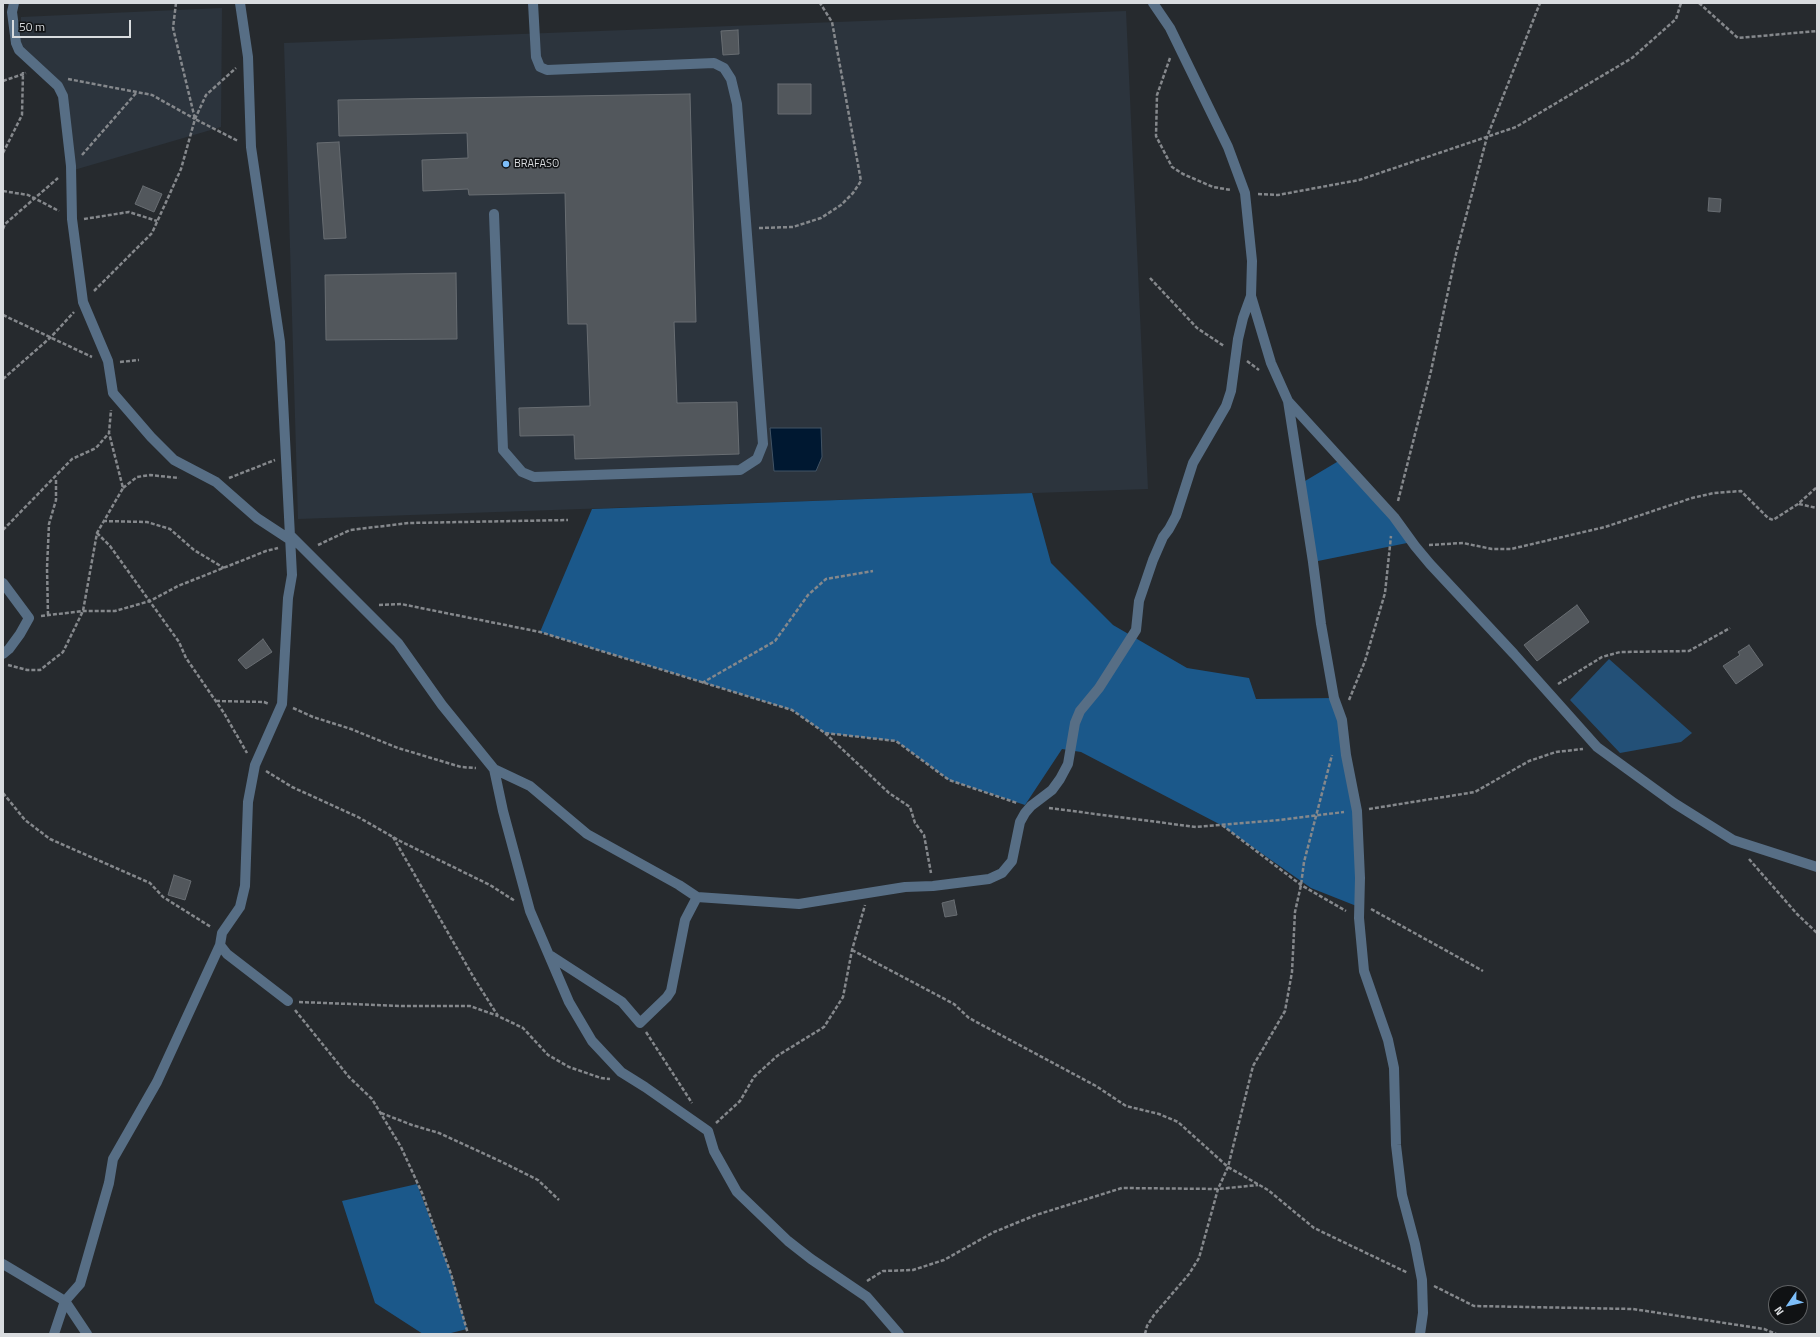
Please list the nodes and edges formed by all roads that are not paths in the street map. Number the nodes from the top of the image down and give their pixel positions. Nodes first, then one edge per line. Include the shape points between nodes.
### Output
1 (14, 3) edge
2 (240, 3) edge
3 (533, 3) edge
4 (1153, 3) edge
5 (494, 214) dead end
6 (1251, 296) junction
7 (1288, 401) junction
8 (289, 539) junction
9 (3, 583) edge
10 (3, 654) edge
11 (494, 769) junction
12 (1817, 866) edge
13 (697, 897) junction
14 (220, 945) junction
15 (550, 956) junction
16 (288, 1001) road end
17 (3, 1264) edge
18 (65, 1301) junction
19 (54, 1334) edge
20 (87, 1334) edge
21 (899, 1334) edge
22 (1420, 1334) edge

1 - 8 street via 12,12 19,50 58,86 63,96 71,166 72,219 83,302 108,361 113,393 151,438 174,460 216,482 257,518
2 - 8 street via 248,57 251,148 280,342
3 - 5 street via 536,57 540,67 547,70 714,63 724,68 731,79 737,104 763,444 757,459 740,470 534,477 522,472 503,450
4 - 6 street via 1177,41 1228,147 1245,193 1252,261
6 - 7 street via 1271,363
6 - 13 street via 1235,353 1231,392 1226,406 1193,463 1176,516 1162,537 1140,601 1136,630 1099,688 1080,711 1075,723 1068,764 1052,790 1031,806 1020,822 1012,861 1002,873 989,879 905,887 799,904
7 - 12 street via 1597,747 1674,803 1733,840
7 - 22 street via 1321,624 1334,698 1342,720 1357,811 1359,918 1364,971 1388,1040 1394,1068 1396,1145 1402,1195 1422,1280 1423,1313
8 - 11 street via 306,550 398,643 442,705
8 - 14 street via 292,575 288,598 281,707 255,766 248,802 245,886 240,907 222,933
9 - 10 street via 29,618 20,634
11 - 13 street via 530,786 587,834
11 - 15 street via 530,911
13 - 15 street via 685,920 671,991 640,1023 622,1002
14 - 16 street via 227,954
14 - 18 street via 157,1082 113,1160 109,1183 80,1284
15 - 21 street via 569,1002 592,1041 621,1072 708,1131 714,1151 737,1192 788,1241 867,1297
17 - 18 street
18 - 19 street
18 - 20 street

